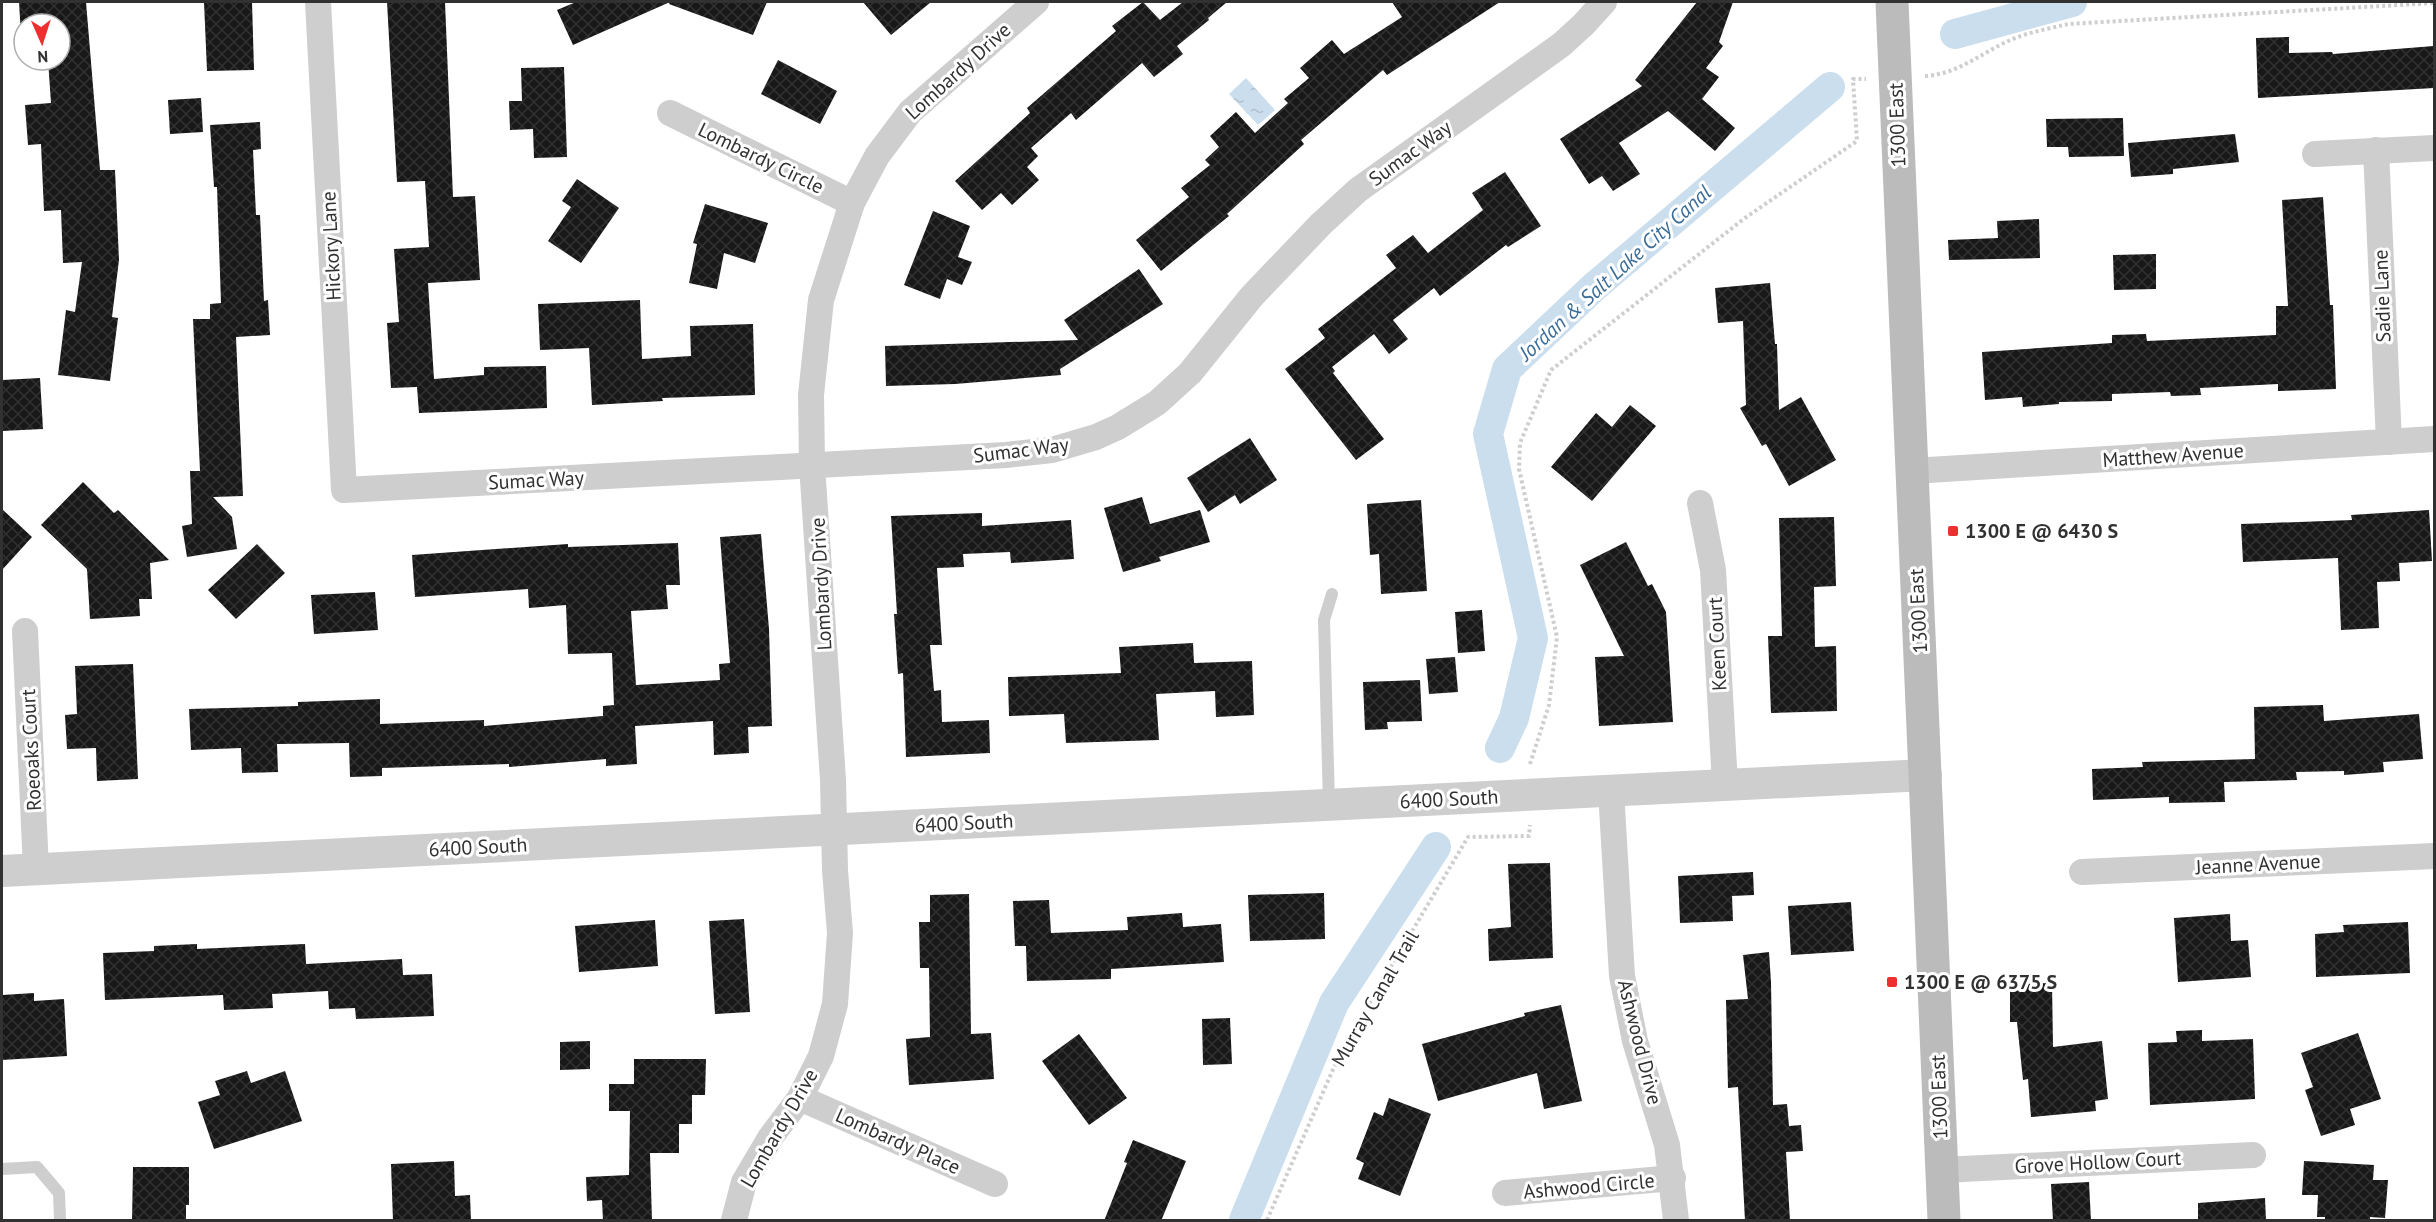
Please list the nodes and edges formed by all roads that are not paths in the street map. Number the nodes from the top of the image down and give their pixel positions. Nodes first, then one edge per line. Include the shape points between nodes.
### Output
1 (318, 2) edge
2 (1036, 2) edge
3 (1604, 2) edge
4 (1892, 2) edge
5 (670, 113) dead end
6 (2434, 148) edge
7 (2376, 150) junction
8 (2315, 154) dead end
9 (852, 203) junction
10 (2434, 439) edge
11 (2389, 442) junction
12 (813, 465) junction
13 (1912, 471) junction
14 (344, 490) joint
15 (1700, 503) dead end
16 (1332, 594) dead end
17 (25, 631) dead end
18 (1926, 775) junction
19 (1725, 785) junction
20 (1611, 791) junction
21 (1329, 805) junction
22 (836, 829) junction
23 (2434, 856) edge
24 (36, 869) junction
25 (2, 871) edge
26 (2082, 872) dead end
27 (800, 1098) junction
28 (2253, 1155) dead end
29 (2, 1168) edge
30 (1942, 1170) junction
31 (1673, 1178) junction
32 (995, 1184) dead end
33 (1505, 1193) dead end
34 (60, 1221) edge
35 (734, 1221) edge
36 (1676, 1221) edge
37 (1944, 1221) edge

1 - 14 street, Hickory Lane
2 - 9 street, Lombardy Drive via 910,112 877,156
3 - 12 street, Sumac Way via 1561,45 1358,190 1252,296 1190,373 1138,416 1096,438 1052,450
4 - 13 main road, 1300 East
5 - 9 street, Lombardy Circle
6 - 7 street
7 - 8 street
7 - 11 street, Sadie Lane
9 - 12 street, Lombardy Drive via 821,300 811,395
10 - 11 street, Matthew Avenue
11 - 13 street, Matthew Avenue
12 - 14 street, Sumac Way
12 - 22 street, Lombardy Drive
13 - 18 main road, 1300 East
15 - 19 street, Keen Court via 1713,570
16 - 21 lane via 1324,620
17 - 24 street, Roeoaks Court
18 - 19 street, 6400 South
18 - 30 main road, 1300 East
19 - 20 street, 6400 South
20 - 21 street, 6400 South
20 - 31 street, Ashwood Drive via 1622,976 1635,1041 1667,1145
21 - 22 street, 6400 South
22 - 24 street, 6400 South
22 - 27 street, Lombardy Drive via 840,933 835,1004 821,1056
23 - 26 street, Jeanne Avenue
24 - 25 street, 6400 South
27 - 32 street, Lombardy Place
27 - 35 street, Lombardy Drive via 744,1182
28 - 30 street, Grove Hollow Court
29 - 34 lane via 37,1167 59,1193
30 - 37 main road, 1300 East
31 - 33 street, Ashwood Circle
31 - 36 street, Ashwood Drive

